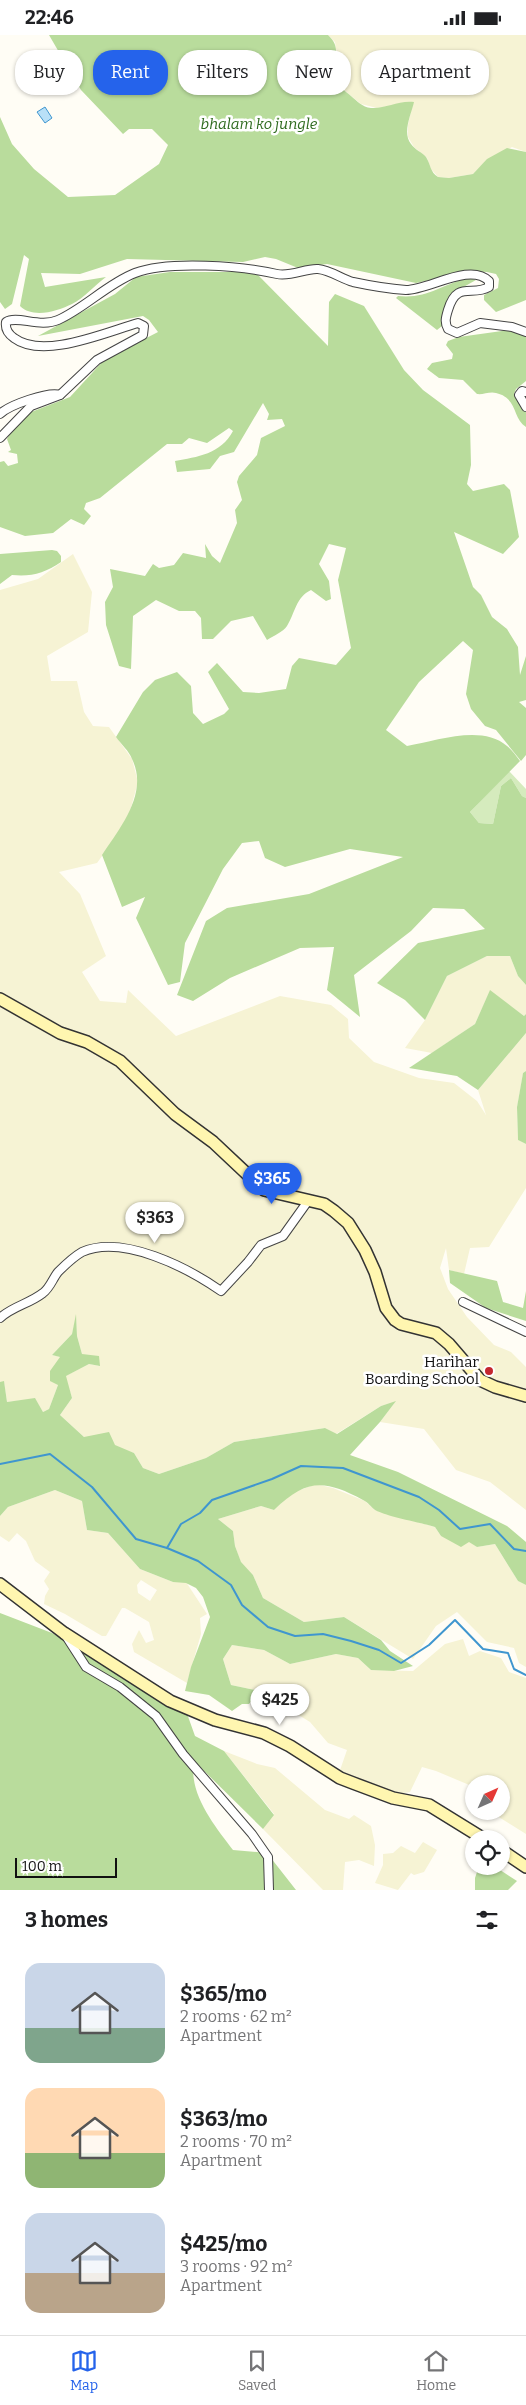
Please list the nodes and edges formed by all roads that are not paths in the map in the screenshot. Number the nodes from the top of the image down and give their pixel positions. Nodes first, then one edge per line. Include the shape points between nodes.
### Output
1 (526, 332) edge
2 (526, 392) edge
3 (60, 395) junction
4 (526, 407) edge
5 (0, 414) edge
6 (0, 438) edge
7 (0, 999) edge
8 (308, 1201) junction
9 (463, 1302) dead end
10 (0, 1318) edge
11 (526, 1332) edge
12 (526, 1396) edge
13 (0, 1584) edge
14 (64, 1633) junction
15 (470, 1830) edge
16 (510, 1856) edge
17 (526, 1867) edge
18 (269, 1890) edge

1 - 3 street via 480,323 457,333 448,329 446,319 456,294 489,287 489,281 478,275 468,274 406,290 353,282 318,269 278,274 262,269 212,265 147,270 130,275 58,320 40,323 16,319 6,322 11,337 34,345 71,343 138,323 144,326 143,335 97,359
2 - 4 street via 519,395
3 - 5 street via 42,396
3 - 6 street via 31,406
7 - 8 main road via 60,1033 87,1042 120,1061 175,1114 213,1142 264,1190
8 - 10 street via 283,1236 261,1245 221,1291 156,1255 112,1247 82,1252 58,1272 44,1293 14,1307
8 - 12 main road via 328,1206 348,1223 376,1272 386,1308 395,1320 436,1333 480,1379
9 - 11 street
13 - 14 main road
14 - 15 main road via 170,1701 215,1720 264,1733 290,1745 340,1778 394,1798 434,1807
14 - 18 street via 86,1667 120,1687 156,1716 183,1754 252,1834 268,1857
16 - 17 main road

